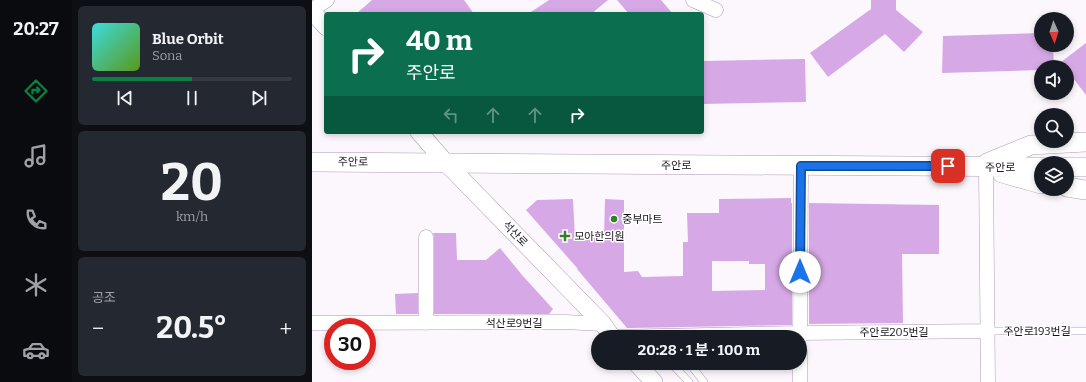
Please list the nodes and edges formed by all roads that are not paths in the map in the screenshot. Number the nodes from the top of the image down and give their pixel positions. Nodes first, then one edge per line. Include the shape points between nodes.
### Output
1 (328, 0) edge
2 (693, 0) edge
3 (716, 10) dead end
4 (312, 11) edge
5 (324, 25) edge
6 (420, 134) edge
7 (1086, 142) edge
8 (312, 162) edge
9 (446, 164) junction
10 (801, 166) junction
11 (1034, 167) edge
12 (1074, 167) edge
13 (1086, 167) edge
14 (982, 168) junction
15 (1034, 182) edge
16 (1074, 188) edge
17 (1086, 190) edge
18 (426, 237) dead end
19 (312, 323) edge
20 (426, 323) junction
21 (598, 330) edge
22 (607, 330) edge
23 (800, 330) edge
24 (988, 331) junction
25 (1086, 331) edge
26 (807, 335) edge
27 (643, 370) edge
28 (678, 370) edge
29 (695, 370) edge
30 (800, 370) edge
31 (654, 382) edge
32 (689, 382) edge
33 (704, 382) edge
34 (800, 382) edge
35 (988, 382) edge

1 - 4 street
2 - 3 street
4 - 5 street
6 - 9 street, 석산로
7 - 14 main road via 1031,145
8 - 9 main road, 주안로
9 - 10 main road, 주안로
9 - 22 street, 석산로
10 - 14 main road, 주안로
10 - 23 street
11 - 14 main road, 주안로
12 - 13 main road
14 - 15 main road
14 - 24 street
16 - 17 main road
18 - 20 street
19 - 20 street, 석산로9번길
20 - 21 street, 석산로9번길 via 565,322
24 - 25 lane, 주안로193번길
24 - 26 street, 주안로205번길
24 - 35 street
27 - 31 street
28 - 32 lane
29 - 33 lane
30 - 34 street

